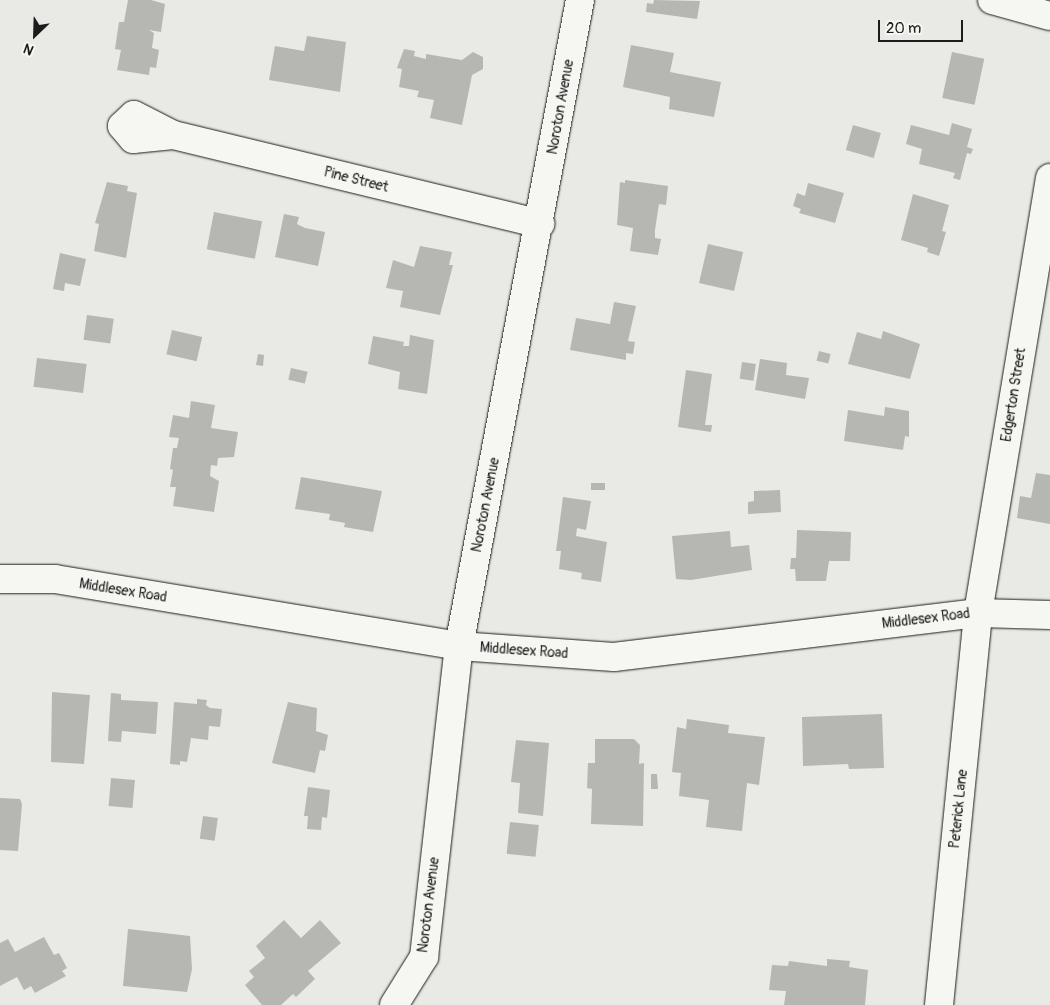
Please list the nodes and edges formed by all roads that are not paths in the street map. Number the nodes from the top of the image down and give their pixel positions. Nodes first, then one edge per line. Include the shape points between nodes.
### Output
1 (580, 0) edge
2 (992, 0) edge
3 (1050, 16) edge
4 (172, 135) dead end
5 (1050, 178) edge
6 (540, 224) junction
7 (0, 579) edge
8 (978, 612) junction
9 (1050, 615) edge
10 (459, 646) junction
11 (394, 1005) edge
12 (939, 1005) edge

1 - 6 main road, Noroton Avenue
2 - 3 main road
4 - 6 main road, Pine Street
5 - 8 main road, Edgerton Street
6 - 10 main road, Noroton Avenue
7 - 10 main road, Middlesex Road via 55,579
8 - 9 main road, Middlesex Road
8 - 10 main road, Middlesex Road via 614,657
8 - 12 main road, Peterick Lane
10 - 11 main road, Noroton Avenue via 424,957

